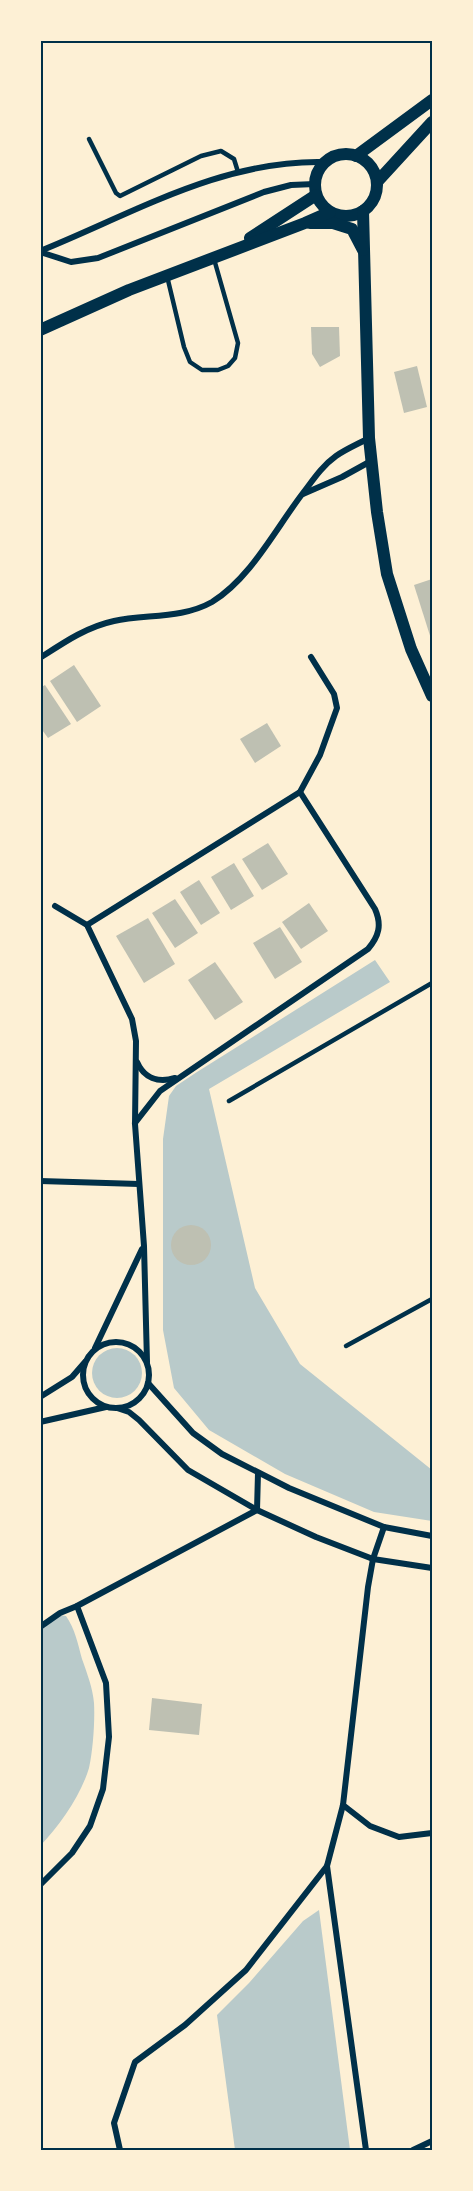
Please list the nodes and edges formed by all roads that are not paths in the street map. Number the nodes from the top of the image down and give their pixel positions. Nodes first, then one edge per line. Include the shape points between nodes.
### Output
1 (432, 100) edge
2 (432, 122) edge
3 (89, 139) dead end
4 (356, 156) junction
5 (325, 162) junction
6 (238, 172) junction
7 (377, 182) junction
8 (315, 189) junction
9 (363, 211) junction
10 (330, 212) junction
11 (305, 224) junction
12 (233, 249) junction
13 (40, 252) edge
14 (365, 254) junction
15 (213, 257) junction
16 (167, 276) junction
17 (40, 330) edge
18 (369, 438) junction
19 (371, 461) junction
20 (302, 494) junction
21 (311, 657) dead end
22 (40, 658) edge
23 (432, 696) edge
24 (300, 792) junction
25 (56, 906) dead end
26 (87, 925) junction
27 (432, 983) edge
28 (135, 1059) junction
29 (182, 1076) junction
30 (229, 1101) dead end
31 (135, 1124) junction
32 (40, 1181) edge
33 (140, 1184) junction
34 (144, 1246) junction
35 (432, 1299) edge
36 (346, 1346) dead end
37 (94, 1351) junction
38 (87, 1360) junction
39 (147, 1362) junction
40 (148, 1383) junction
41 (40, 1397) edge
42 (105, 1407) junction
43 (117, 1408) junction
44 (40, 1422) edge
45 (258, 1473) junction
46 (257, 1510) junction
47 (384, 1527) junction
48 (432, 1536) edge
49 (373, 1559) junction
50 (432, 1568) edge
51 (77, 1606) junction
52 (40, 1627) edge
53 (342, 1805) junction
54 (432, 1833) edge
55 (327, 1866) junction
56 (40, 1885) edge
57 (432, 2141) edge
58 (120, 2151) edge
59 (366, 2151) edge
60 (414, 2151) edge

1 - 4 main road
2 - 7 main road
3 - 6 lane via 120,196 201,156 221,151 234,159
4 - 5 main road via 340,154
4 - 7 main road via 370,166
5 - 6 street via 278,164
5 - 8 main road via 319,169
6 - 13 street via 190,186
7 - 9 main road via 374,198
8 - 10 main road
8 - 12 main road
8 - 13 street via 291,185 264,192 98,258 71,262
9 - 10 main road via 347,216
9 - 14 main road
10 - 11 main road
11 - 12 main road
11 - 14 main road via 333,223 352,229
12 - 15 main road
14 - 18 main road
15 - 16 main road
15 - 16 lane via 238,343 236,358 228,366 202,370 190,362
16 - 17 main road
18 - 19 main road
18 - 20 street via 337,455
19 - 20 street
19 - 23 main road via 387,574 411,649
20 - 22 street via 260,554 212,602 177,614 113,621 74,636
21 - 24 street via 334,694 337,708 320,755
24 - 26 street
24 - 29 street via 375,909 379,930 368,949
25 - 26 street
26 - 28 street via 132,1019
27 - 30 lane
28 - 29 street via 152,1079 164,1081
28 - 31 street
29 - 31 street via 160,1091
31 - 33 street
32 - 33 street
33 - 34 street
34 - 37 street
34 - 39 street
35 - 36 lane
37 - 38 street
37 - 39 street via 112,1342 123,1343 141,1353
38 - 41 street via 72,1377
38 - 42 street via 83,1370 88,1393
39 - 40 street
40 - 43 street via 137,1401
40 - 45 street via 206,1444
42 - 43 street
42 - 44 street
43 - 46 street via 129,1412 188,1470
45 - 46 street
45 - 47 street
46 - 49 street
46 - 51 street
47 - 48 street
47 - 49 street
49 - 50 street
49 - 53 street
51 - 52 street
51 - 56 street via 106,1683 109,1737 103,1789 90,1826 72,1853
53 - 54 street via 370,1826 399,1837
53 - 55 street
55 - 58 street via 246,1970 185,2025 135,2062 114,2123
55 - 59 street
57 - 60 street

